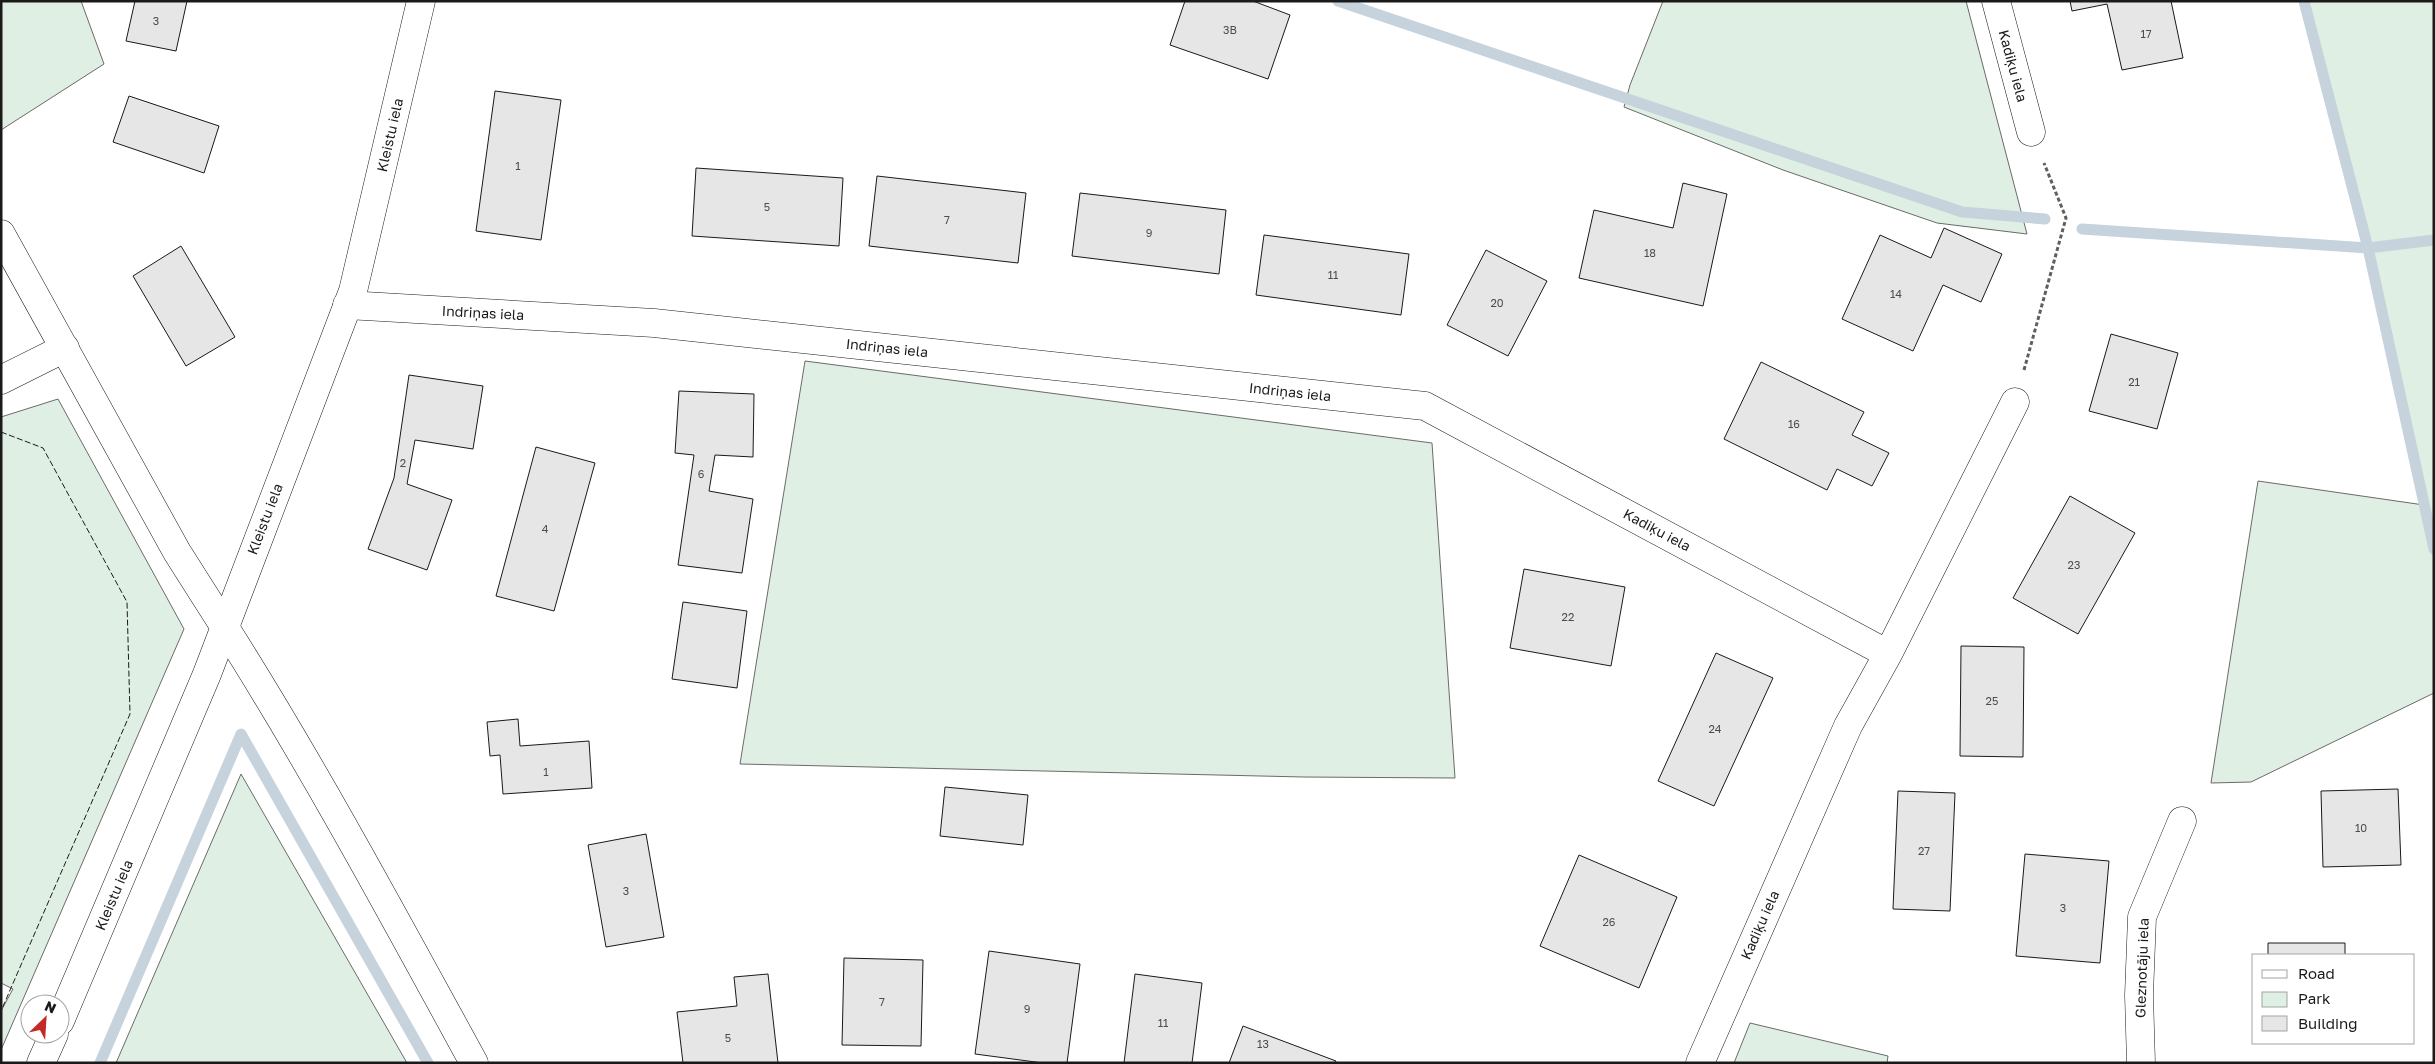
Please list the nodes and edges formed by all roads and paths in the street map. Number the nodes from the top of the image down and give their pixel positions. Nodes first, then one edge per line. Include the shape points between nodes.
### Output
1 (421, 1) edge
2 (1996, 1) edge
3 (2031, 132) joint
4 (1, 234) edge
5 (347, 305) junction
6 (65, 348) junction
7 (1, 380) edge
8 (2015, 402) joint
9 (1425, 406) joint
10 (224, 626) junction
11 (1888, 654) junction
12 (2182, 821) dead end
13 (70, 997) edge
14 (50, 1044) edge
15 (41, 1063) edge
16 (474, 1063) edge
17 (1700, 1063) edge
18 (2141, 1063) edge

1 - 5 street, Kleistu iela
2 - 3 street, Kadiķu iela
3 - 8 path via 2066,218
4 - 6 street
5 - 9 street, Indriņas iela via 654,323
5 - 10 street, Kleistu iela
6 - 7 street
6 - 10 street via 177,552
8 - 11 street, Kadiķu iela
9 - 11 street, Kadiķu iela
10 - 13 street, Kleistu iela via 207,674
10 - 16 street via 339,816
11 - 17 street, Kadiķu iela via 1848,726
12 - 18 street, Gleznotāju iela via 2142,917
14 - 15 street

